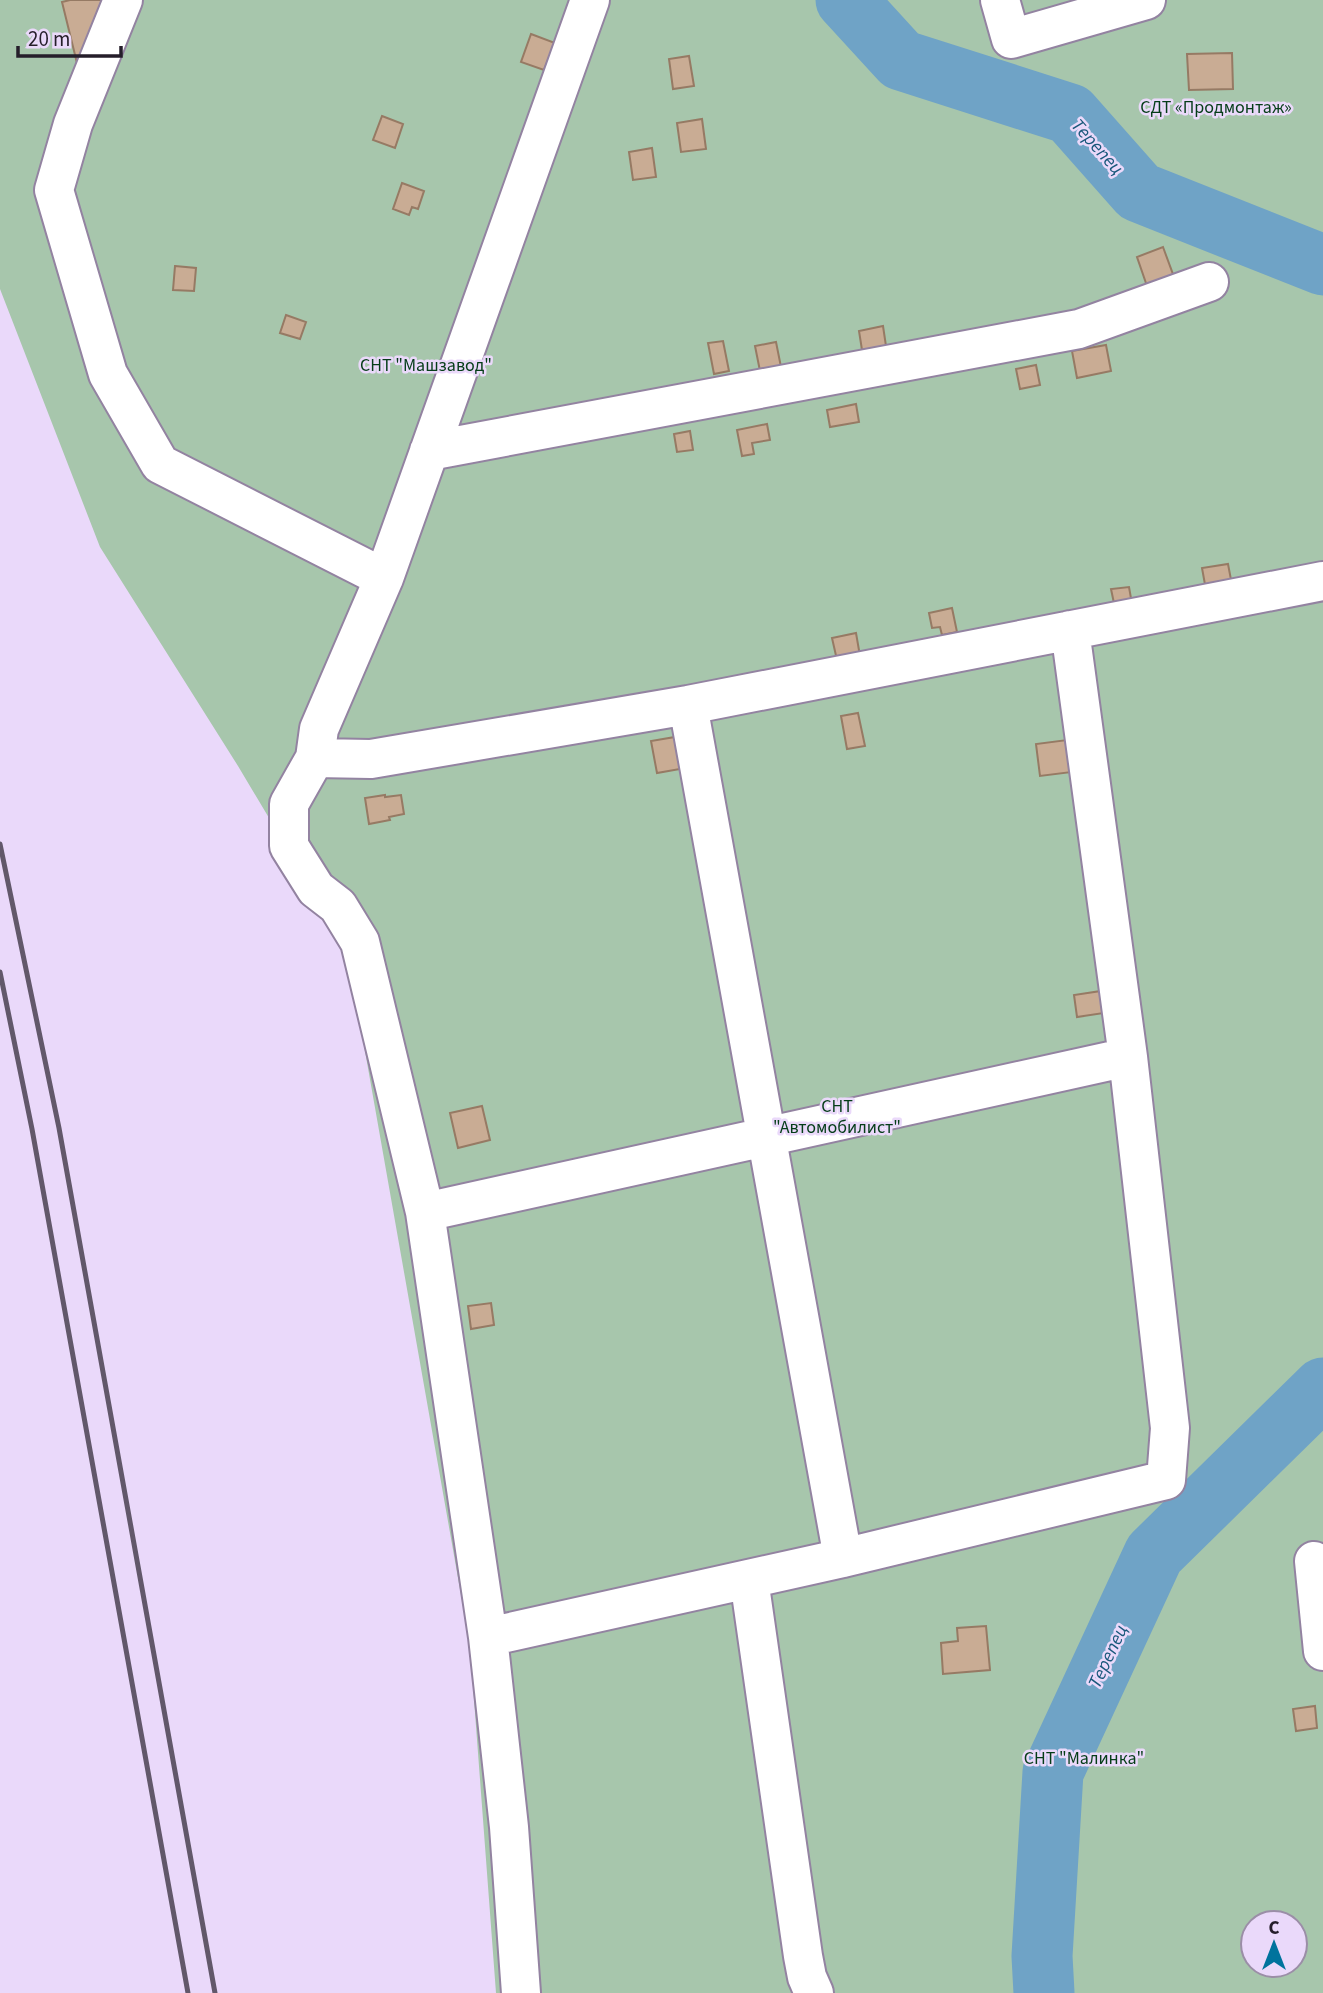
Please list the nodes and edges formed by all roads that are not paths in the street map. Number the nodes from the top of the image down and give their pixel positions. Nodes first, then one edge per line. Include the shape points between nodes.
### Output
1 (123, 0) edge
2 (590, 0) edge
3 (1000, 0) edge
4 (1146, 0) edge
5 (1209, 282) dead end
6 (429, 451) junction
7 (384, 578) junction
8 (1323, 581) edge
9 (1070, 630) junction
10 (688, 705) junction
11 (315, 758) junction
12 (1128, 1056) junction
13 (765, 1136) junction
14 (425, 1212) junction
15 (843, 1558) junction
16 (1314, 1561) dead end
17 (749, 1579) junction
18 (488, 1637) junction
19 (1323, 1651) edge
20 (520, 1993) edge
21 (814, 1993) edge

1 - 7 lane via 73,124 54,190 108,374 160,464
2 - 6 lane
3 - 4 lane via 1012,38
5 - 6 lane via 1079,328
6 - 7 lane
7 - 11 lane via 319,729
8 - 9 lane
9 - 10 lane
9 - 12 lane
10 - 11 lane via 371,759
10 - 13 lane
11 - 14 lane via 289,804 289,846 316,889 338,906 360,942
12 - 13 lane
12 - 15 lane via 1170,1428 1166,1480
13 - 14 lane
13 - 15 lane
14 - 18 lane
15 - 17 lane
16 - 19 lane
17 - 18 lane
17 - 21 lane via 803,1956
18 - 20 lane via 509,1827

